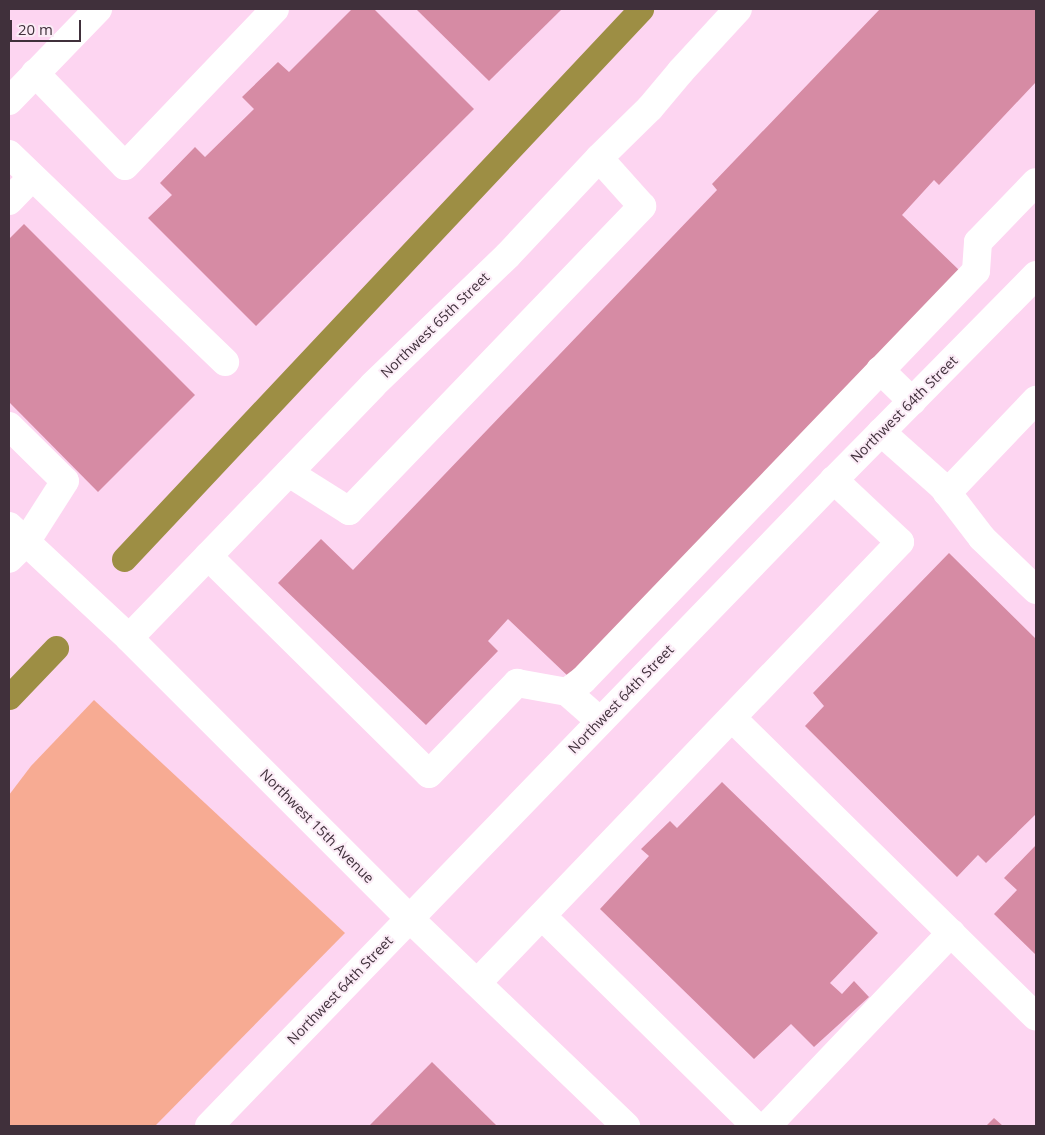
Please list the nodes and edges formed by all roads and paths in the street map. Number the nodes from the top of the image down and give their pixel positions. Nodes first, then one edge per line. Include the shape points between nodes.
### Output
1 (98, 9) edge
2 (275, 9) edge
3 (738, 9) edge
4 (35, 73) junction
5 (9, 101) edge
6 (9, 154) edge
7 (599, 158) junction
8 (32, 178) junction
9 (1036, 182) edge
10 (9, 202) edge
11 (1036, 275) edge
12 (224, 362) dead end
13 (880, 370) junction
14 (1036, 400) edge
15 (912, 401) junction
16 (9, 426) edge
17 (881, 432) junction
18 (289, 473) junction
19 (834, 480) junction
20 (948, 493) junction
21 (14, 542) edge
22 (208, 556) junction
23 (1036, 590) edge
24 (129, 638) junction
25 (567, 692) junction
26 (732, 718) junction
27 (600, 722) junction
28 (542, 916) junction
29 (409, 918) junction
30 (951, 933) junction
31 (477, 983) junction
32 (1036, 1017) edge
33 (209, 1126) edge
34 (626, 1126) edge
35 (756, 1126) edge
36 (767, 1126) edge

1 - 4 street
2 - 4 street via 125,166
3 - 7 street, Northwest 65th Street via 650,108
4 - 5 street
6 - 8 street
7 - 18 street, Northwest 65th Street via 508,255 426,332
7 - 18 street via 642,206 348,510
8 - 10 street
8 - 12 street
9 - 13 street via 978,242 976,271
11 - 15 street, Northwest 64th Street
13 - 15 street
13 - 25 street via 583,680
14 - 20 street
15 - 17 street, Northwest 64th Street
16 - 21 street via 65,481
17 - 19 street, Northwest 64th Street
17 - 20 street
18 - 22 street, Northwest 65th Street
19 - 26 street via 900,542
19 - 27 street, Northwest 64th Street
20 - 23 street via 982,538
21 - 24 street, Northwest 15th Avenue
22 - 24 street, Northwest 65th Street
22 - 25 street via 429,774 517,683
24 - 29 street, Northwest 15th Avenue
25 - 27 street
26 - 28 street
26 - 30 street
27 - 29 street, Northwest 64th Street
28 - 31 street
28 - 35 street
29 - 31 street, Northwest 15th Avenue
29 - 33 street, Northwest 64th Street
30 - 32 street
30 - 36 street
31 - 34 street, Northwest 15th Avenue

